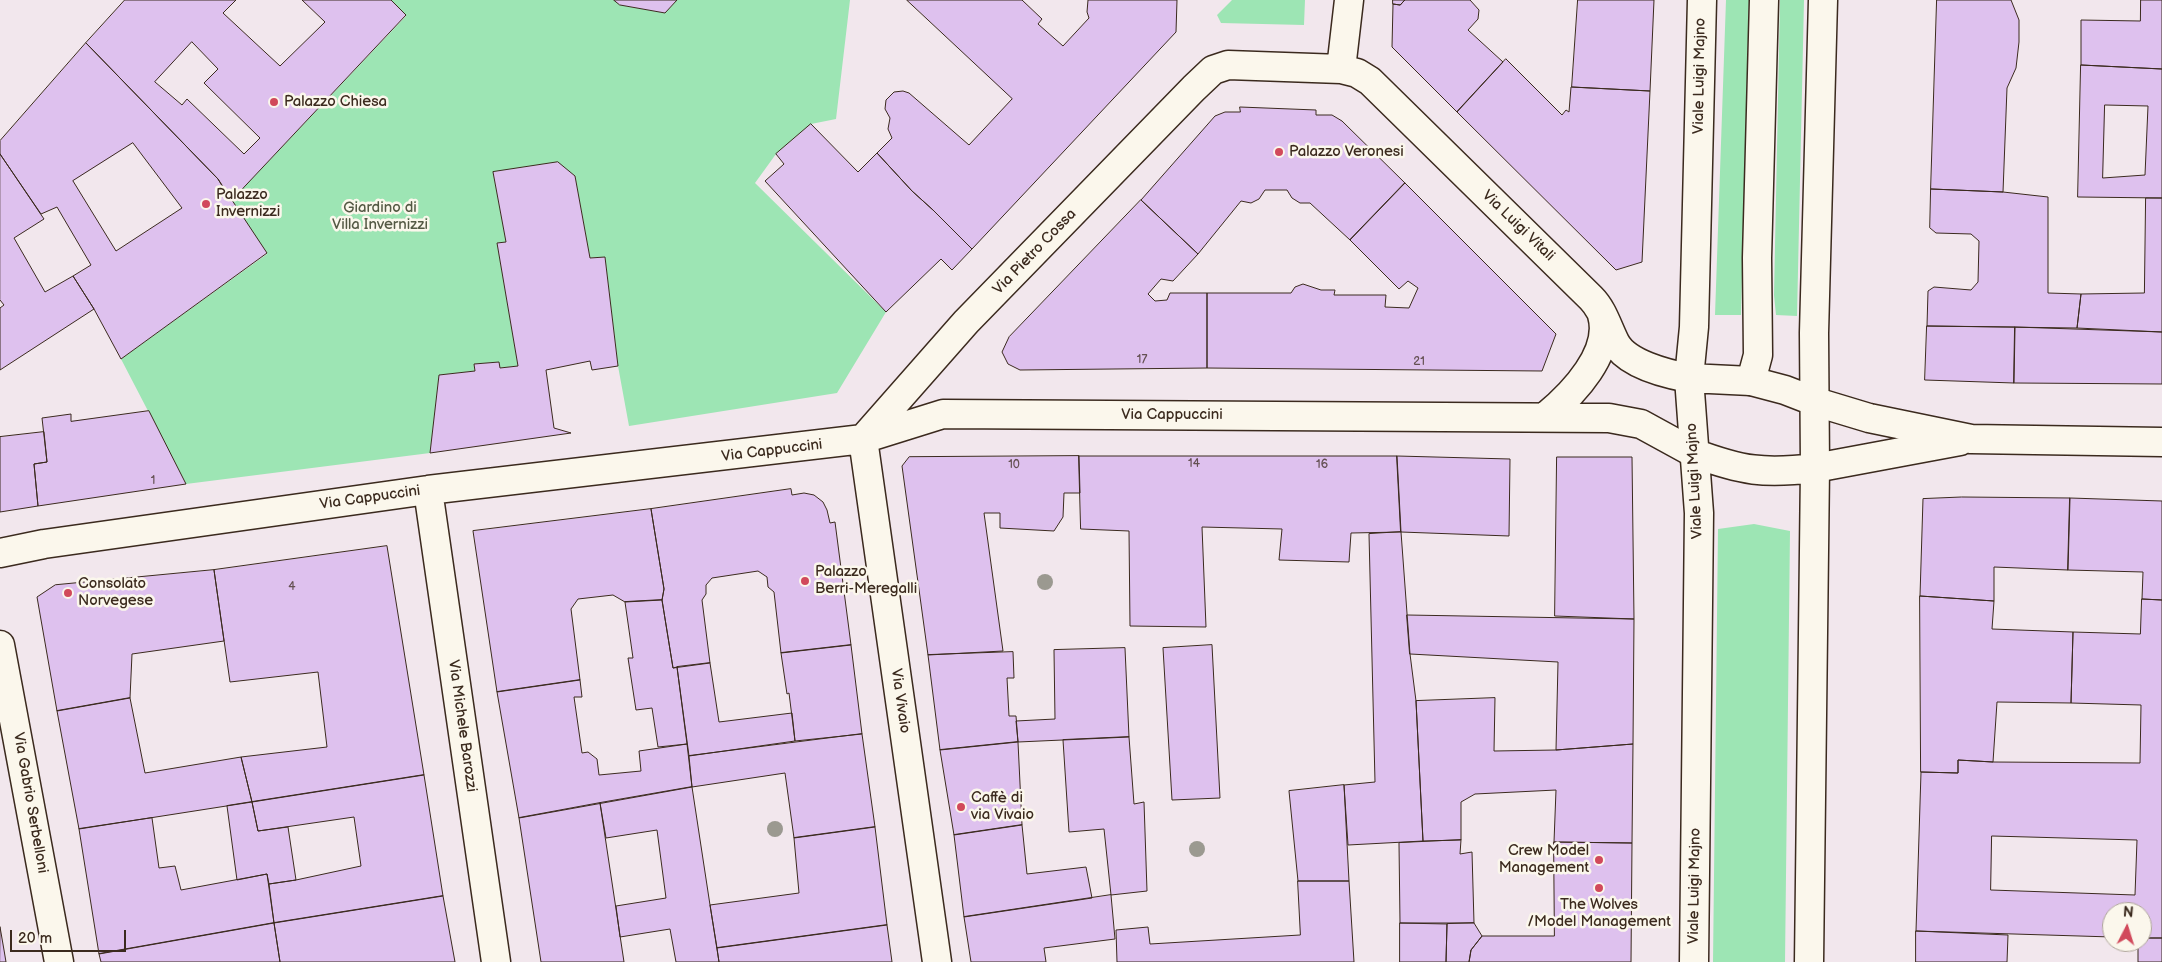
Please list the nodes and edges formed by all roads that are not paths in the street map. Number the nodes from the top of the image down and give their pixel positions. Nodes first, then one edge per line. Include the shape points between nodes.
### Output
1 (1349, 0) edge
2 (1702, 0) edge
3 (1764, 0) edge
4 (1823, 0) edge
5 (1342, 69) junction
6 (1213, 70) joint
7 (1601, 311) junction
8 (1689, 378) junction
9 (1751, 381) junction
10 (1816, 402) junction
11 (1546, 416) junction
12 (862, 439) junction
13 (1971, 439) junction
14 (2162, 442) edge
15 (1694, 453) junction
16 (1816, 468) junction
17 (428, 490) junction
18 (0, 552) edge
19 (0, 645) edge
20 (59, 962) edge
21 (496, 962) edge
22 (937, 962) edge
23 (1694, 962) edge
24 (1809, 962) edge

1 - 5 street
2 - 8 street, Viale Luigi Majno via 1694,327
3 - 9 street via 1758,355
4 - 10 street via 1814,333
5 - 6 street, Via Luigi Vitali via 1228,65
5 - 7 street, Via Luigi Vitali via 1370,81
6 - 12 street, Via Pietro Cossa via 966,322
7 - 8 street, Via Luigi Vitali via 1622,351 1660,373
7 - 11 street via 1604,334 1587,372 1567,399
8 - 9 street, Via Luigi Vitali
8 - 15 street, Viale Luigi Majno
9 - 10 street, Via Luigi Vitali
10 - 13 street, Via Luigi Vitali via 1868,418
10 - 16 street
11 - 12 street, Via Cappuccini via 943,414
11 - 15 street, Via Cappuccini via 1610,418 1641,424
12 - 17 street, Via Cappuccini
12 - 22 street, Via Vivaio
13 - 14 street
13 - 16 street, Via Cappuccini
15 - 16 street, Via Cappuccini via 1752,471
15 - 23 street, Viale Luigi Majno via 1699,513
16 - 24 street
17 - 18 street, Via Cappuccini
17 - 21 street, Via Michele Barozzi
19 - 20 street, Via Gabrio Serbelloni

